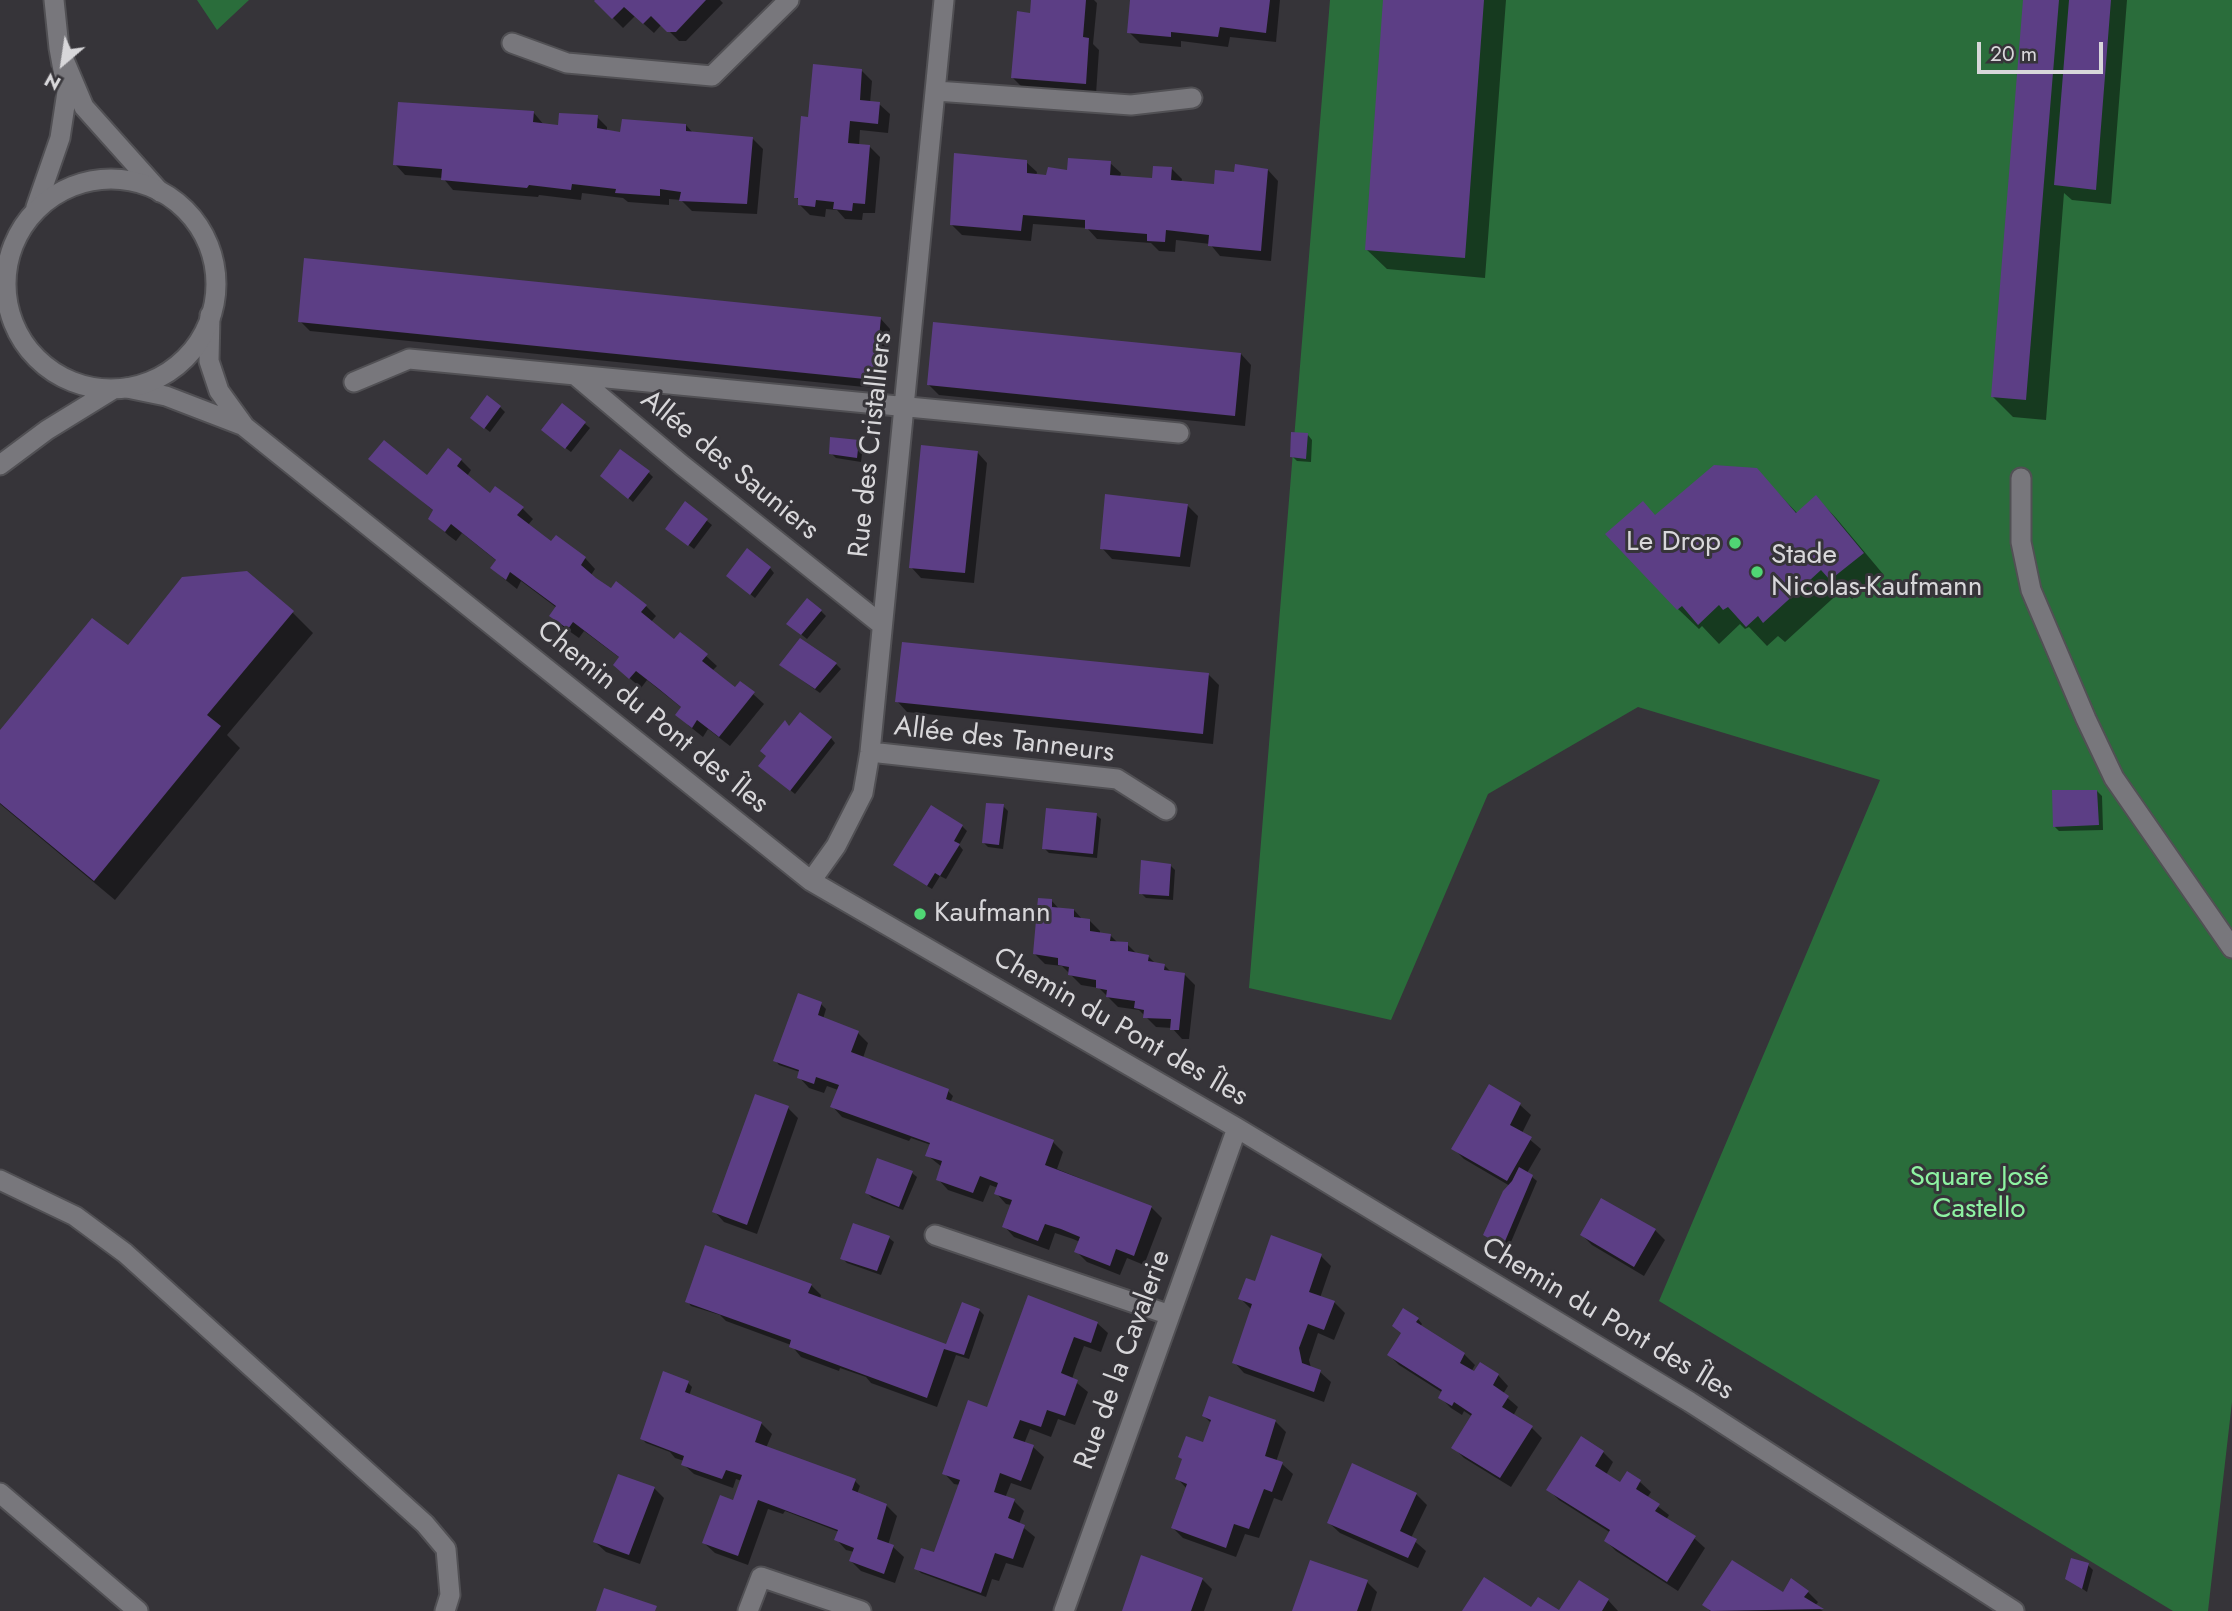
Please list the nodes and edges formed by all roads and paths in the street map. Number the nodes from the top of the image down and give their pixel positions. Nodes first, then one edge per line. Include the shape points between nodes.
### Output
1 (54, 0) edge
2 (789, 0) edge
3 (944, 0) edge
4 (512, 43) dead end
5 (59, 48) junction
6 (936, 91) junction
7 (1192, 98) dead end
8 (160, 192) junction
9 (36, 207) junction
10 (3, 289) edge
11 (210, 315) junction
12 (575, 375) junction
13 (354, 382) dead end
14 (119, 389) junction
15 (903, 405) junction
16 (245, 427) junction
17 (1179, 433) dead end
18 (0, 466) edge
19 (2021, 478) dead end
20 (882, 625) junction
21 (870, 752) junction
22 (1166, 810) dead end
23 (811, 881) junction
24 (2232, 948) edge
25 (1237, 1128) junction
26 (1, 1183) edge
27 (935, 1235) dead end
28 (1170, 1315) junction
29 (0, 1493) edge
30 (138, 1611) edge
31 (445, 1611) edge
32 (748, 1611) edge
33 (861, 1611) edge
34 (1063, 1611) edge
35 (2014, 1611) edge

1 - 5 street
2 - 4 street via 712,76 567,63
3 - 6 street, Rue des Cristalliers
5 - 8 street via 84,107
5 - 9 street via 67,92 60,138
6 - 7 street via 1131,105
6 - 15 street, Rue des Cristalliers
8 - 9 street via 142,182 107,177 71,184
8 - 11 street via 183,204 211,246 218,287
9 - 10 street via 13,241
10 - 14 street via 12,325 38,362 73,384
11 - 14 street via 204,336 180,366 144,385
11 - 16 street, Chemin du Pont des Îles via 209,361 219,391
12 - 13 street, Allée des Sauniers via 409,359
12 - 15 street, Allée des Sauniers
12 - 20 street, Allée des Sauniers
14 - 16 street, Chemin du Pont des Îles via 166,396
14 - 18 street via 47,430
15 - 17 street, Allée des Sauniers
15 - 20 street, Rue des Cristalliers
16 - 23 street, Chemin du Pont des Îles
19 - 24 street via 2021,542 2031,590 2087,719 2114,778
20 - 21 street, Rue des Cristalliers
21 - 22 street, Allée des Tanneurs via 1117,779
21 - 23 street, Rue des Cristalliers via 863,793
23 - 25 street, Chemin du Pont des Îles
25 - 28 street, Rue de la Cavalerie
25 - 35 street, Chemin du Pont des Îles via 1690,1402
26 - 31 street via 75,1216 125,1253 425,1524 446,1549 450,1595
27 - 28 street
28 - 34 street, Rue de la Cavalerie
29 - 30 street
32 - 33 street via 761,1577

